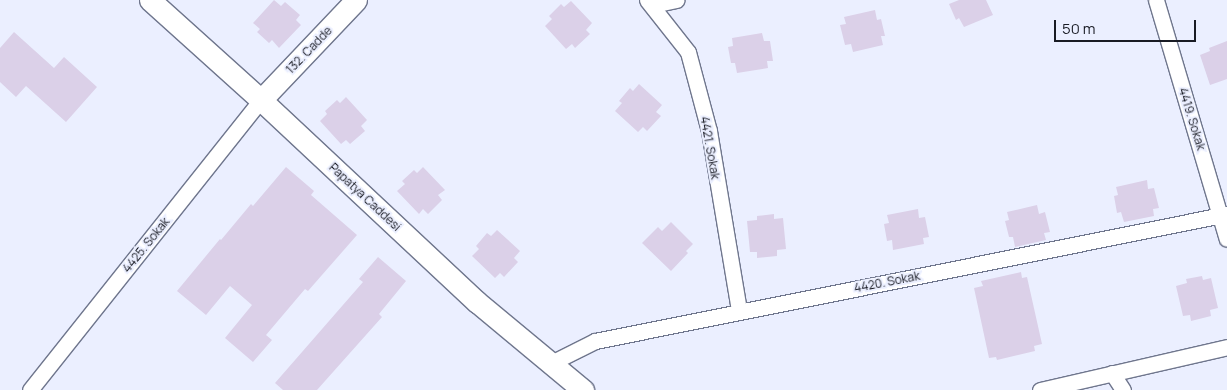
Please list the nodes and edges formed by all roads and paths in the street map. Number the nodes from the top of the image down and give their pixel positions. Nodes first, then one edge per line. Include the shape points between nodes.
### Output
1 (150, 0) edge
2 (356, 0) edge
3 (676, 0) edge
4 (1156, 0) edge
5 (650, 3) edge
6 (261, 100) junction
7 (1224, 215) edge
8 (1227, 239) edge
9 (739, 311) junction
10 (1227, 347) edge
11 (550, 363) junction
12 (1112, 373) junction
13 (30, 390) edge
14 (583, 390) edge
15 (1040, 390) edge
16 (1123, 390) edge

1 - 6 street, Papatya Caddesi
2 - 6 street, 132. Cadde
3 - 5 street
4 - 7 street, 4419. Sokak
5 - 9 street, 4421. Sokak via 688,52 709,131
6 - 11 street, Papatya Caddesi via 477,302
6 - 13 street, 4425. Sokak
7 - 8 street, 4419. Sokak
7 - 9 street, 4420. Sokak
9 - 11 street, 4420. Sokak via 595,341
10 - 12 street
11 - 14 street, Papatya Caddesi
12 - 15 street
12 - 16 street

